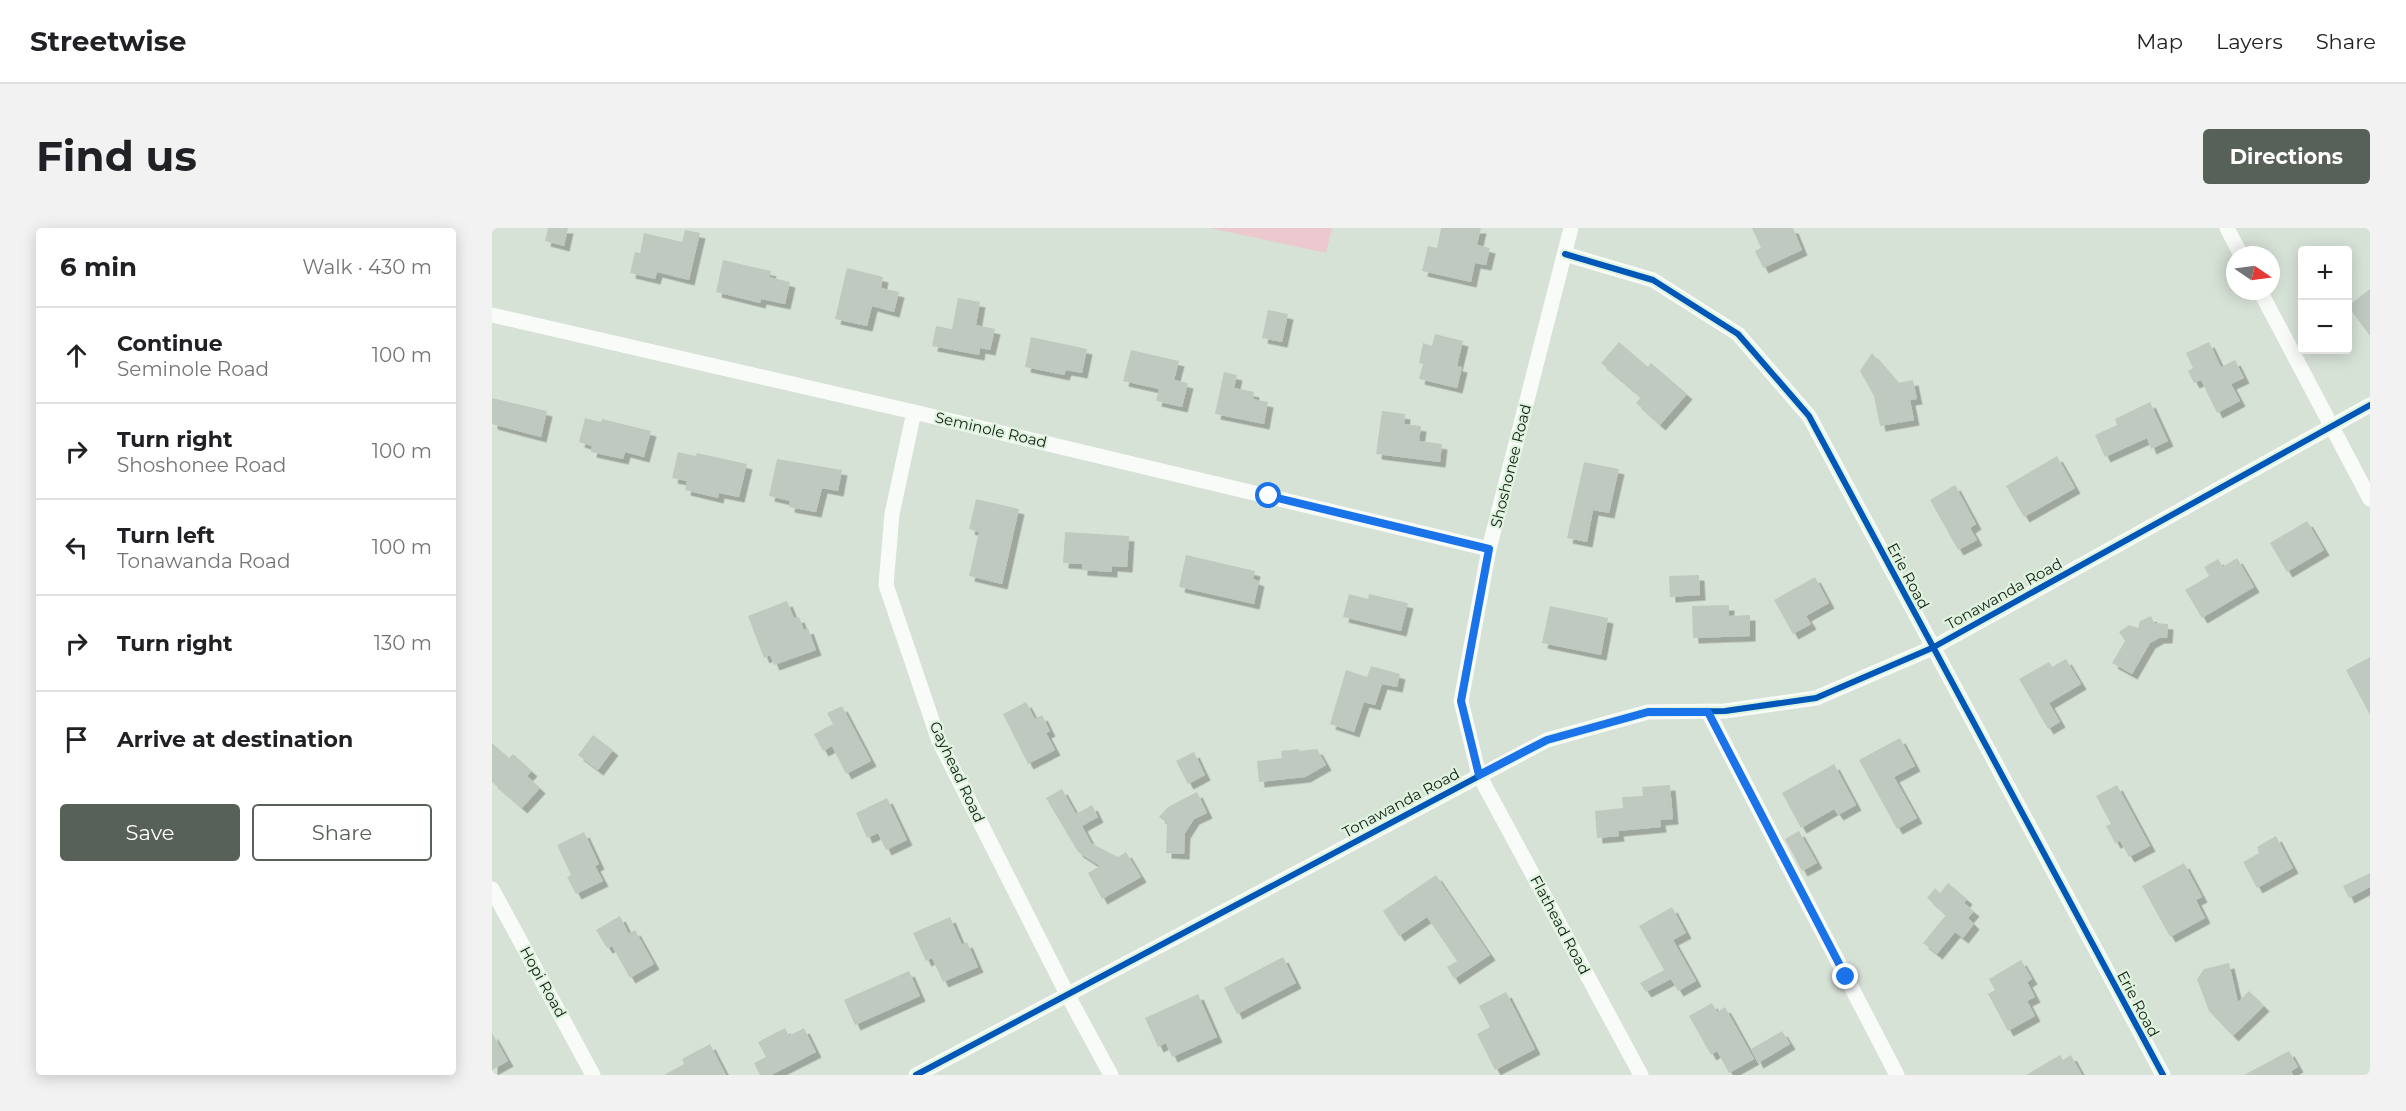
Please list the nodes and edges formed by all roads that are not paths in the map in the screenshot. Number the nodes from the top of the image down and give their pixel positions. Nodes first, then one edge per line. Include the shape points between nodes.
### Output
1 (1571, 228) edge
2 (2227, 228) edge
3 (2236, 246) edge
4 (1565, 254) junction
5 (2265, 300) edge
6 (492, 315) edge
7 (2370, 405) edge
8 (914, 412) junction
9 (2331, 428) junction
10 (2370, 498) edge
11 (1489, 549) junction
12 (1932, 648) junction
13 (1708, 712) junction
14 (1479, 775) junction
15 (492, 889) edge
16 (1067, 994) junction
17 (593, 1075) edge
18 (916, 1075) edge
19 (1111, 1075) edge
20 (1641, 1075) edge
21 (1897, 1075) edge
22 (2163, 1075) edge

1 - 4 street, Shoshonee Road
2 - 3 street
4 - 11 street, Shoshonee Road
4 - 12 street, Erie Road via 1653,280 1738,334 1809,416
5 - 9 street
6 - 8 street, Seminole Road
7 - 9 street, Tonawanda Road
8 - 11 street, Seminole Road
8 - 16 street, Gayhead Road via 892,514 886,585 939,741
9 - 10 street
9 - 12 street, Tonawanda Road
11 - 14 street, Shoshonee Road via 1461,701
12 - 13 street, Tonawanda Road via 1816,698
12 - 22 street, Erie Road
13 - 14 street, Tonawanda Road via 1648,712 1547,740
13 - 21 street
14 - 16 street, Tonawanda Road
14 - 20 street, Flathead Road
15 - 17 street, Hopi Road
16 - 18 street, Tonawanda Road
16 - 19 street, Gayhead Road

